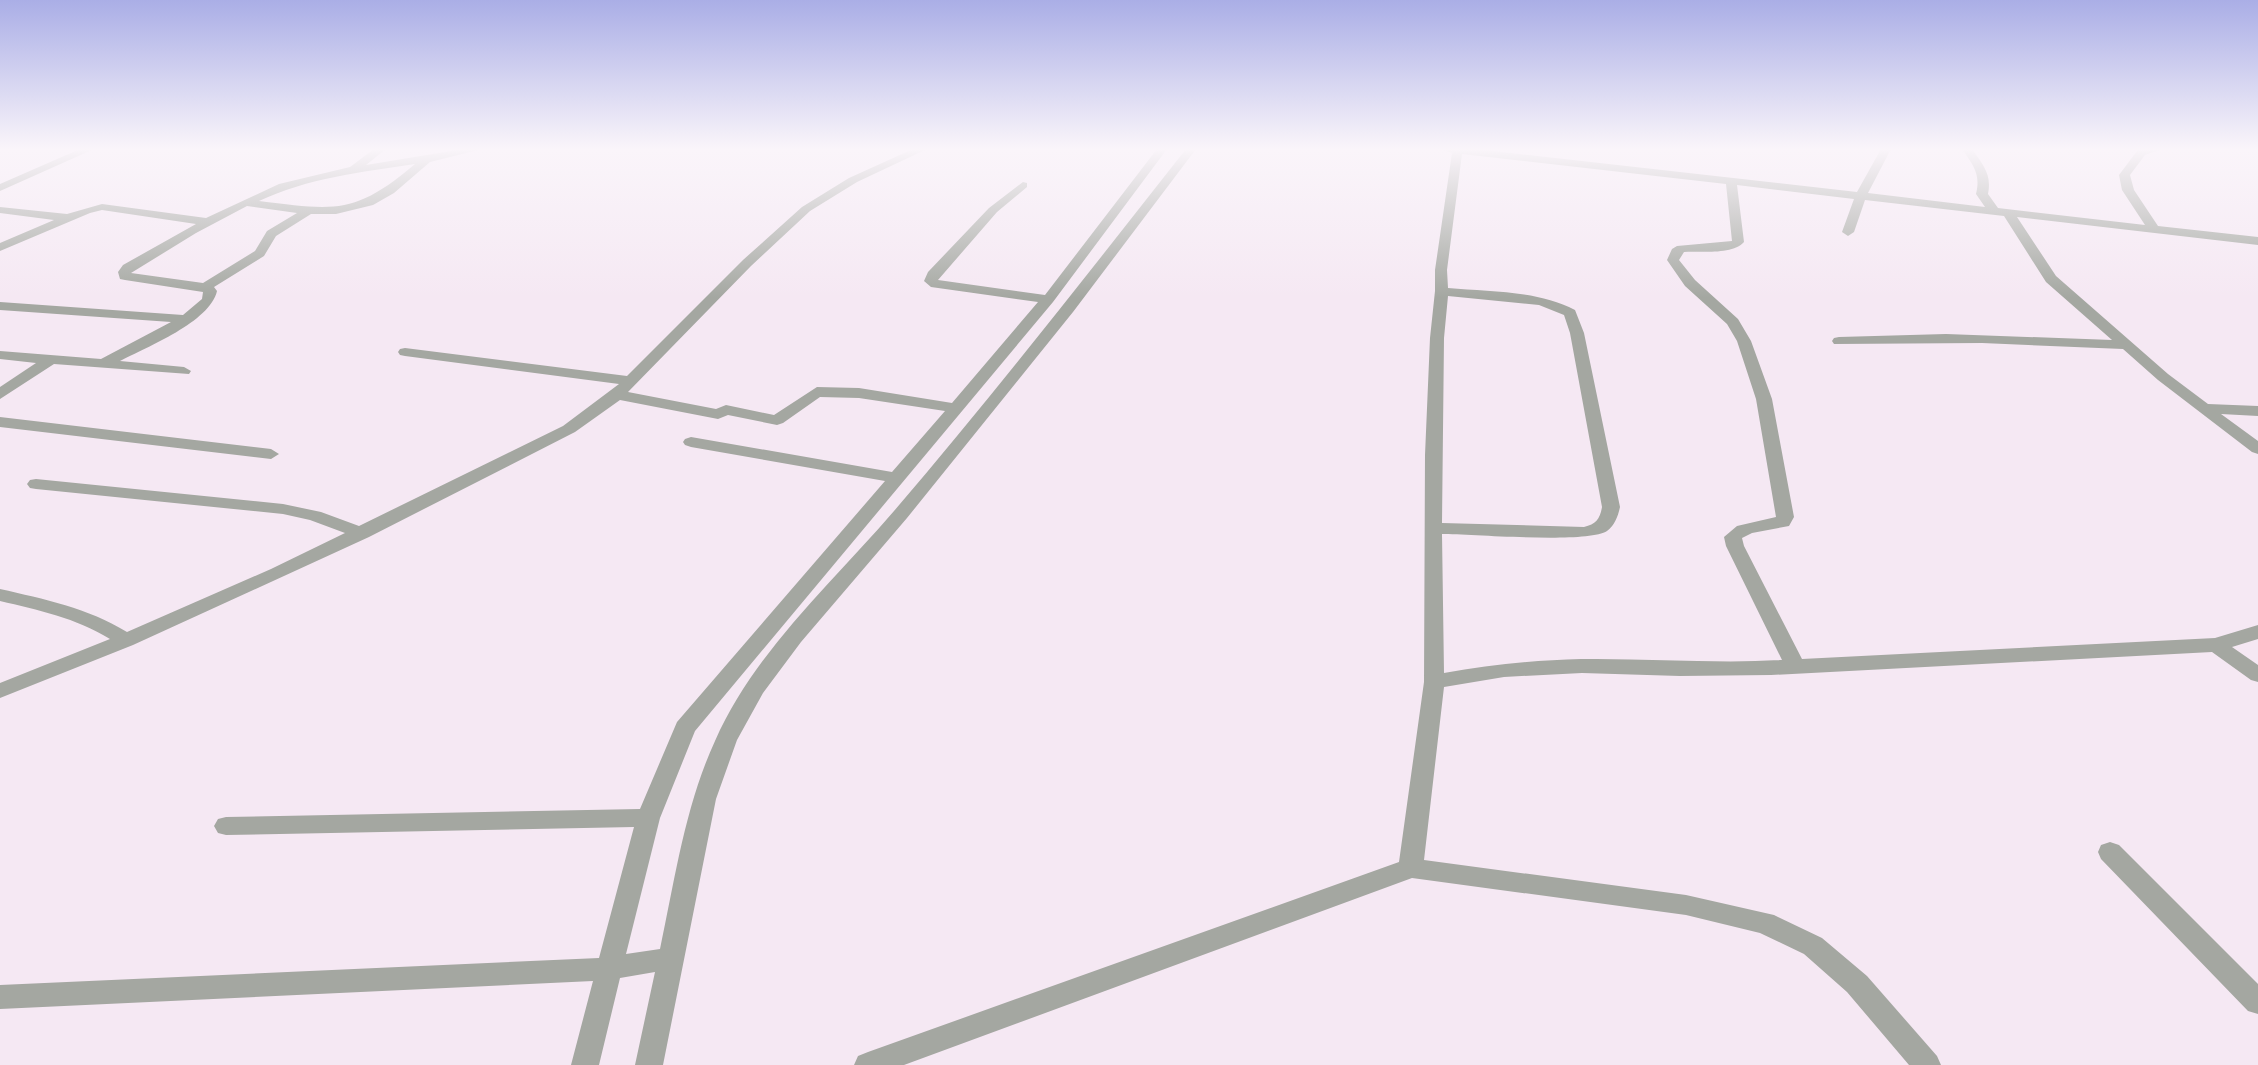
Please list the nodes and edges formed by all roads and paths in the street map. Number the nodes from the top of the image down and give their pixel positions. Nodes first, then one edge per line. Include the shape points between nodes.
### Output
1 (257, 199) edge
2 (376, 199) edge
3 (823, 199) edge
4 (1007, 199) edge
5 (1124, 199) edge
6 (1153, 199) edge
7 (1452, 199) edge
8 (1733, 199) edge
9 (1859, 199) edge
10 (1875, 199) edge
11 (1987, 199) edge
12 (2134, 199) edge
13 (248, 203) junction
14 (0, 210) edge
15 (309, 210) junction
16 (2002, 213) junction
17 (67, 218) junction
18 (209, 222) junction
19 (2155, 230) junction
20 (1848, 232) dead end
21 (2243, 239) junction
22 (2258, 241) edge
23 (0, 247) edge
24 (2258, 248) edge
25 (205, 287) junction
26 (1442, 291) junction
27 (1047, 299) junction
28 (0, 306) edge
29 (184, 319) junction
30 (1839, 341) dead end
31 (2125, 345) junction
32 (405, 352) dead end
33 (0, 355) edge
34 (50, 360) junction
35 (103, 364) junction
36 (184, 371) dead end
37 (630, 381) junction
38 (0, 394) edge
39 (617, 395) junction
40 (956, 408) junction
41 (2203, 408) junction
42 (2258, 411) edge
43 (0, 422) edge
44 (691, 442) dead end
45 (2258, 449) edge
46 (271, 454) dead end
47 (897, 478) junction
48 (36, 484) dead end
49 (1434, 528) junction
50 (363, 532) junction
51 (0, 595) edge
52 (2258, 632) edge
53 (126, 640) junction
54 (2216, 645) junction
55 (1795, 665) junction
56 (2258, 675) edge
57 (1434, 682) junction
58 (0, 691) edge
59 (648, 818) junction
60 (226, 826) dead end
61 (2109, 852) dead end
62 (1411, 868) junction
63 (671, 958) junction
64 (608, 969) junction
65 (0, 997) edge
66 (2258, 1002) edge
67 (585, 1065) edge
68 (649, 1065) edge
69 (868, 1065) edge
70 (1927, 1065) edge

1 - 13 street
2 - 15 street via 330,212
3 - 37 street via 806,209 747,263
4 - 27 street via 931,281
5 - 27 street
6 - 63 street via 902,514 794,637 754,689 726,740 704,799
7 - 26 street via 1441,270
8 - 55 street via 1738,242 1681,249 1673,260 1690,283 1733,322 1744,341 1764,399 1785,518 1776,525 1738,531 1733,537
9 - 20 street
10 - 16 street
11 - 16 street
12 - 19 street
13 - 15 street
13 - 18 street
14 - 17 street
15 - 25 street via 271,234 260,253
16 - 19 street
16 - 31 street via 2051,279
17 - 18 street via 102,207
17 - 23 street
18 - 25 street via 124,272 125,276
19 - 21 street
21 - 22 street
21 - 24 street
25 - 29 street via 210,291 209,299
26 - 49 street via 1433,455
26 - 49 street via 1539,301 1570,313 1611,507 1607,523 1599,530 1584,532
27 - 40 street
28 - 29 street
29 - 35 street
30 - 31 street via 2010,339
31 - 41 street
32 - 37 street
33 - 34 street
34 - 35 street
34 - 38 street
35 - 36 street
37 - 39 street
39 - 40 street via 718,414 726,410 777,420 817,392 859,393
39 - 50 street via 569,429
40 - 47 street
41 - 42 street
41 - 45 street
43 - 46 street
44 - 47 street
47 - 59 street via 685,728
48 - 50 street via 283,509
49 - 57 street
50 - 53 street
51 - 53 street via 70,611 104,625
52 - 54 street
53 - 58 street
54 - 55 street
54 - 56 street
55 - 57 street via 1692,669 1582,666 1504,670
57 - 62 street
59 - 60 street
59 - 64 street
61 - 66 street
62 - 69 street
62 - 70 street via 1686,905 1764,923 1813,946 1848,977
63 - 64 street
63 - 68 street
64 - 65 street
64 - 67 street

